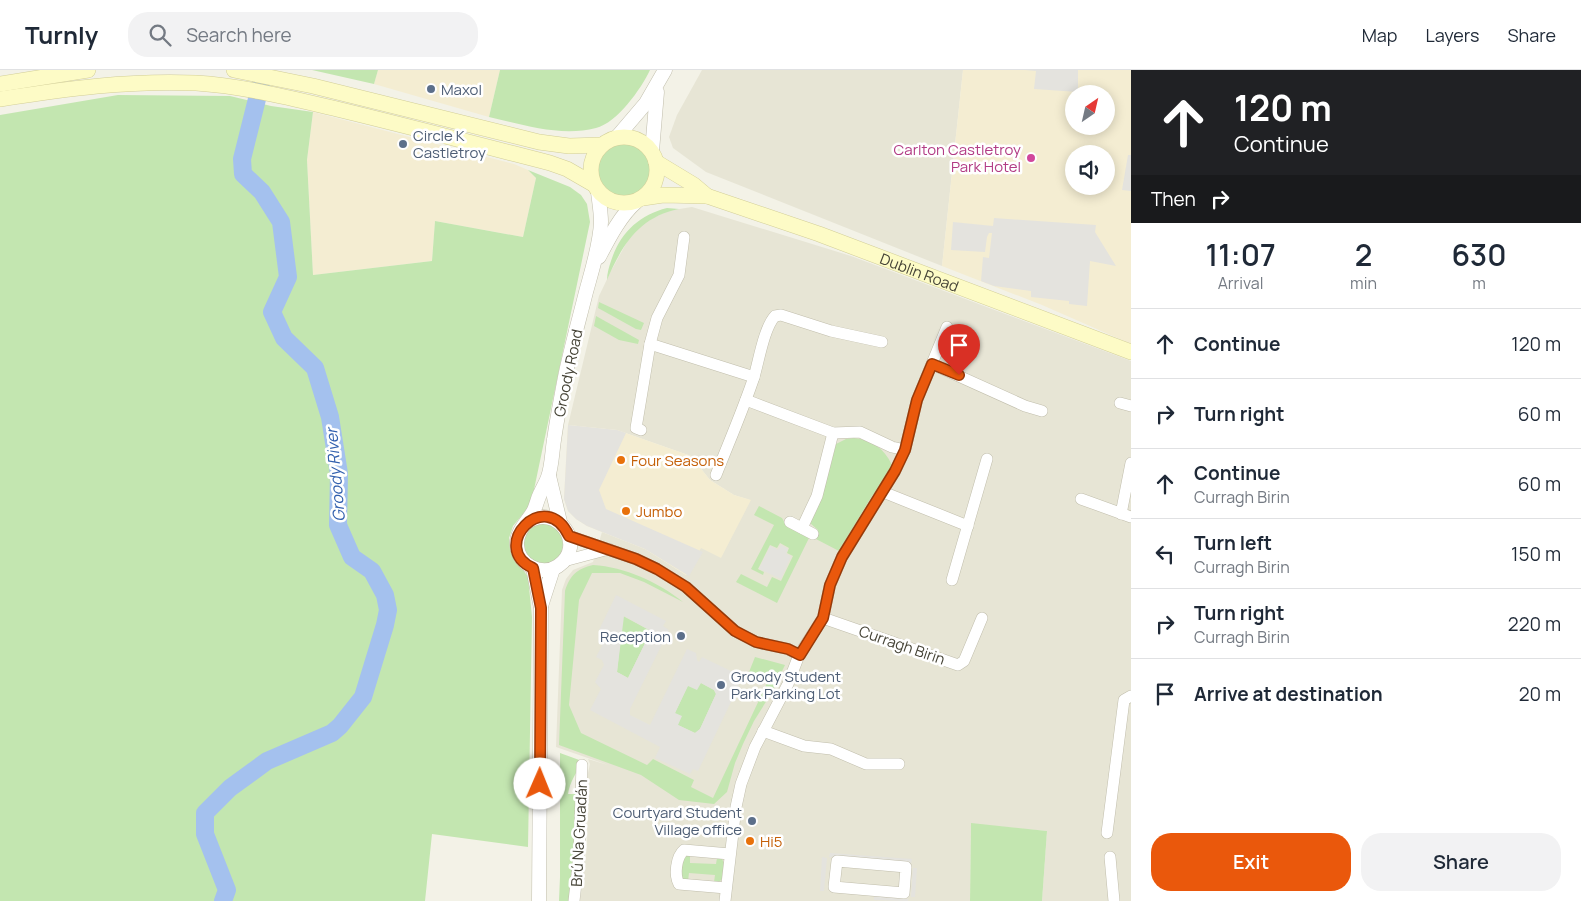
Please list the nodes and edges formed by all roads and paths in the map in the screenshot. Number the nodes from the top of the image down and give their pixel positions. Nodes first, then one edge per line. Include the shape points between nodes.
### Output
1 (88, 70) edge
2 (666, 70) edge
3 (241, 71) edge
4 (35, 74) edge
5 (0, 84) edge
6 (658, 86) junction
7 (41, 93) junction
8 (362, 98) junction
9 (0, 99) edge
10 (386, 104) junction
11 (371, 117) junction
12 (399, 124) junction
13 (617, 137) junction
14 (602, 145) junction
15 (654, 156) junction
16 (595, 188) junction
17 (707, 196) junction
18 (640, 200) junction
19 (684, 237) dead end
20 (592, 270) junction
21 (947, 327) dead end
22 (882, 342) dead end
23 (650, 344) junction
24 (1131, 352) edge
25 (932, 364) junction
26 (754, 377) junction
27 (746, 400) junction
28 (1042, 411) dead end
29 (641, 430) dead end
30 (833, 433) junction
31 (905, 450) junction
32 (987, 459) dead end
33 (1131, 463) edge
34 (716, 474) dead end
35 (549, 476) junction
36 (883, 492) junction
37 (1081, 499) dead end
38 (1126, 515) edge
39 (560, 522) junction
40 (790, 522) dead end
41 (526, 523) junction
42 (968, 526) junction
43 (802, 528) junction
44 (813, 534) dead end
45 (569, 536) junction
46 (609, 549) junction
47 (558, 565) junction
48 (533, 568) junction
49 (952, 580) dead end
50 (541, 608) junction
51 (823, 618) junction
52 (982, 618) dead end
53 (800, 655) junction
54 (1131, 696) edge
55 (763, 731) junction
56 (899, 764) dead end
57 (582, 765) dead end
58 (1107, 833) dead end
59 (730, 854) junction
60 (1110, 857) dead end
61 (726, 888) junction
62 (857, 889) junction
63 (539, 901) edge
64 (574, 901) edge
65 (725, 901) edge
66 (856, 901) edge
67 (1114, 901) edge

1 - 4 main road
2 - 6 street
3 - 8 main road
4 - 5 main road
4 - 7 main road
6 - 13 street
6 - 15 street via 654,107
7 - 9 main road
7 - 11 main road via 100,84 198,83 304,101
8 - 10 main road
8 - 11 main road
10 - 12 main road
10 - 14 main road via 540,142 569,146
11 - 12 main road
12 - 16 main road via 550,163 567,169
13 - 14 main road
13 - 15 main road via 636,139 645,144
14 - 16 main road via 591,163 590,174
15 - 17 main road
15 - 18 main road via 658,172 656,182
16 - 18 main road via 615,203
16 - 20 street via 601,222
17 - 18 main road via 669,195
17 - 24 main road, Dublin Road via 819,234
18 - 20 street via 616,228
19 - 23 street via 679,275 657,318
20 - 35 street, Groody Road via 566,375
21 - 25 street
22 - 26 street via 775,316 769,324
23 - 26 street
23 - 29 street via 636,428
25 - 28 street
25 - 31 street via 916,401
26 - 27 street
27 - 30 street
27 - 34 street
30 - 31 street via 860,432
30 - 43 street via 817,496
31 - 36 street
32 - 42 street
33 - 38 street
35 - 39 street
35 - 41 street
36 - 42 street
36 - 51 street via 842,557 830,585
37 - 38 street
39 - 41 street via 548,517
39 - 45 street
40 - 43 street
41 - 48 street via 517,538 518,554
42 - 49 street
43 - 44 street
45 - 46 street
45 - 47 street via 570,547
46 - 47 street
46 - 53 street via 672,577 742,635
47 - 48 street via 541,570
47 - 50 street
48 - 50 street
50 - 63 street
51 - 52 street, Curragh Birin via 958,665 964,661
51 - 53 street
53 - 55 street
54 - 58 street via 1124,700
55 - 56 street via 804,746 831,750 866,764
55 - 59 street via 746,767 736,807
57 - 64 street, Brú Na Gruadán via 580,857
59 - 61 street
59 - 61 street via 684,850 677,861 678,884
60 - 67 street
61 - 65 street
62 - 62 street via 834,887 837,861 906,867 904,893
62 - 66 street

